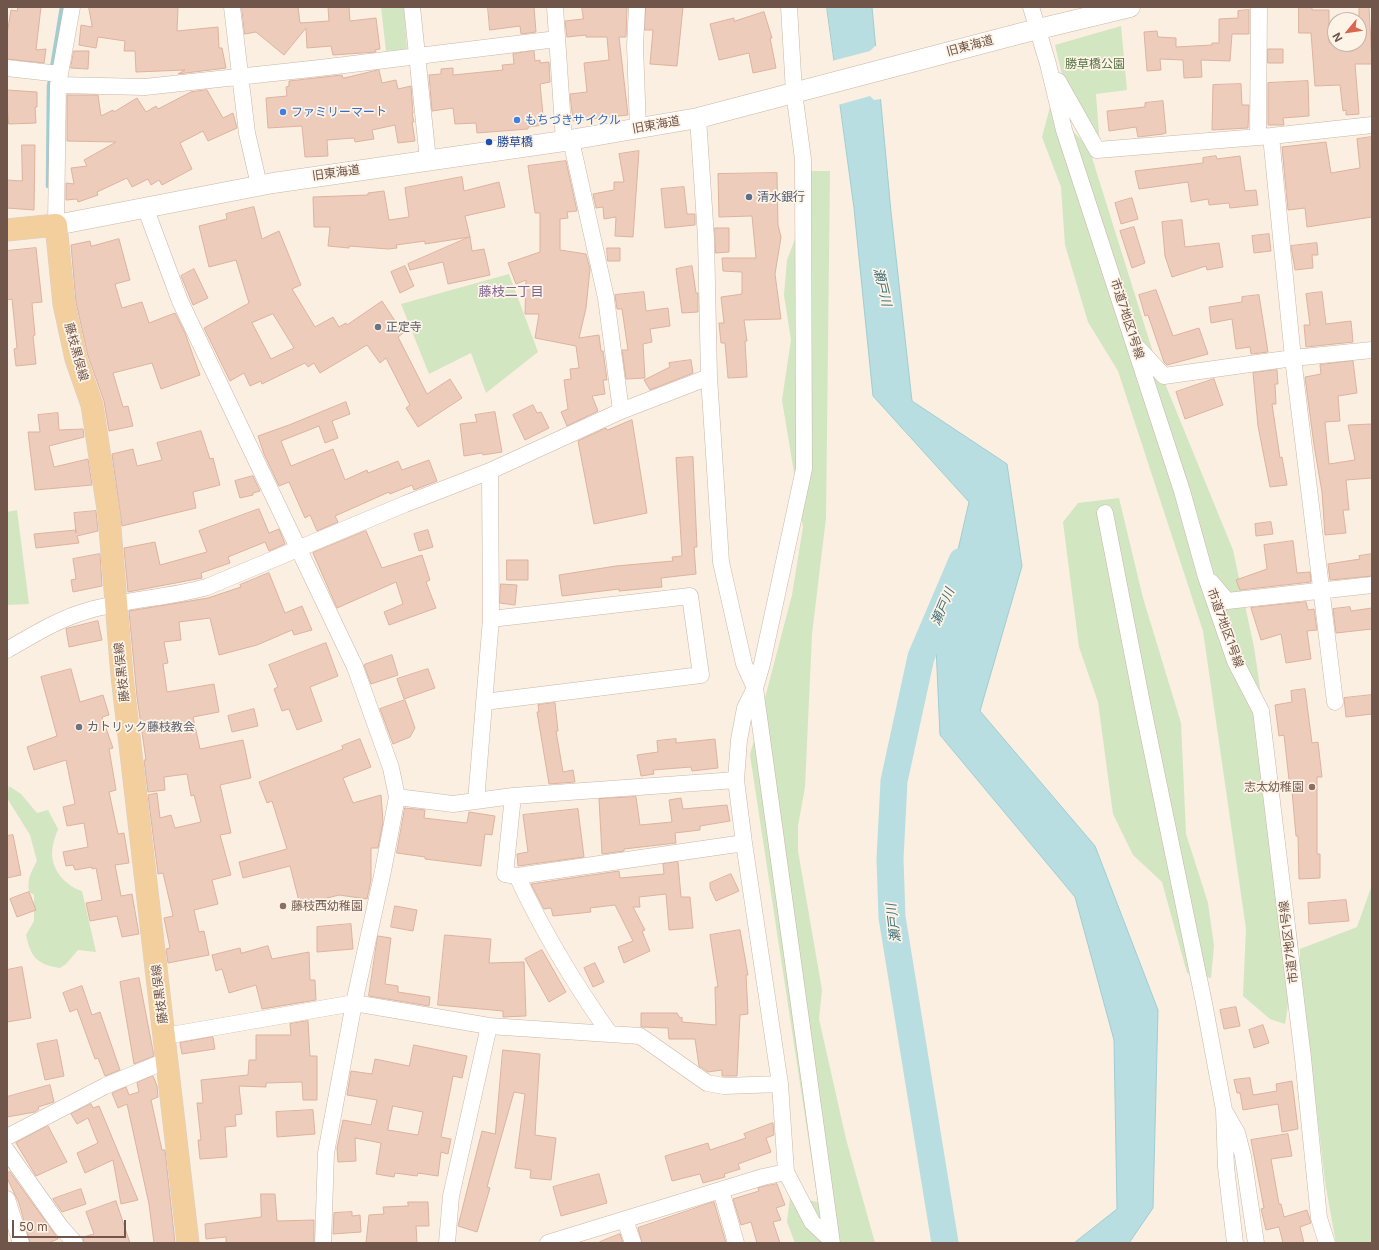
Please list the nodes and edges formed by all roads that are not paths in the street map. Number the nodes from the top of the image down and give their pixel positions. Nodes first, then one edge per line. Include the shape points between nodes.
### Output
1 (72, 7) edge
2 (232, 7) edge
3 (412, 7) edge
4 (555, 7) edge
5 (637, 7) edge
6 (789, 7) edge
7 (1031, 7) edge
8 (1130, 7) edge
9 (1259, 7) edge
10 (1030, 31) junction
11 (557, 39) junction
12 (417, 55) junction
13 (1048, 64) junction
14 (7, 68) edge
15 (240, 75) junction
16 (59, 80) junction
17 (802, 90) junction
18 (698, 118) junction
19 (1372, 125) edge
20 (638, 128) junction
21 (1265, 136) junction
22 (567, 141) junction
23 (428, 160) junction
24 (259, 185) junction
25 (145, 208) junction
26 (56, 225) junction
27 (7, 230) edge
28 (1135, 344) junction
29 (1372, 350) edge
30 (1293, 358) junction
31 (709, 377) junction
32 (621, 411) junction
33 (490, 471) junction
34 (1105, 513) dead end
35 (298, 548) junction
36 (1206, 577) junction
37 (1372, 585) edge
38 (1322, 590) junction
39 (116, 604) junction
40 (491, 619) junction
41 (7, 650) edge
42 (755, 688) junction
43 (484, 702) junction
44 (1335, 702) dead end
45 (736, 780) junction
46 (513, 796) junction
47 (397, 797) junction
48 (476, 801) junction
49 (744, 843) junction
50 (517, 876) junction
51 (354, 1003) junction
52 (489, 1026) junction
53 (610, 1034) junction
54 (165, 1036) junction
55 (168, 1060) junction
56 (780, 1084) junction
57 (1224, 1110) junction
58 (7, 1137) edge
59 (7, 1150) edge
60 (786, 1172) junction
61 (722, 1190) junction
62 (7, 1199) edge
63 (626, 1220) junction
64 (832, 1241) edge
65 (21, 1243) edge
66 (75, 1243) edge
67 (188, 1243) edge
68 (323, 1243) edge
69 (447, 1243) edge
70 (548, 1243) edge
71 (633, 1243) edge
72 (736, 1243) edge
73 (1235, 1243) edge
74 (1256, 1243) edge
75 (1328, 1243) edge

1 - 16 street
2 - 15 street
3 - 12 street
4 - 11 street
5 - 20 street via 635,46
6 - 17 street
7 - 10 street, 市道7地区1号線
8 - 10 street, 旧東海道
9 - 21 street
10 - 13 street, 市道7地区1号線
10 - 17 street, 旧東海道
11 - 12 street
11 - 22 street
12 - 15 street via 320,68
12 - 23 street
13 - 21 street via 1097,150
13 - 28 street, 市道7地区1号線 via 1064,130
14 - 16 street
15 - 16 street via 145,87
15 - 24 street via 247,133
16 - 26 street
17 - 18 street, 旧東海道
17 - 42 street via 804,469
18 - 20 street, 旧東海道
18 - 31 street via 706,238
19 - 21 street
20 - 22 street, 旧東海道
21 - 30 street
22 - 23 street, 旧東海道
22 - 32 street via 606,298
23 - 24 street, 旧東海道
24 - 25 street, 旧東海道
25 - 26 street, 旧東海道
25 - 35 street via 180,301
26 - 27 main road
26 - 39 main road, 藤枝黒俣線 via 64,304 76,359 92,405 96,428 109,516
28 - 30 street via 1164,376
28 - 36 street, 市道7地区1号線 via 1182,491
29 - 30 street
30 - 38 street
31 - 32 street
31 - 42 street via 722,562 744,664
32 - 33 street
33 - 35 street
33 - 40 street
34 - 57 street
35 - 39 street via 207,587 179,595
35 - 47 street via 355,667 391,768
36 - 38 street via 1227,601
36 - 75 street, 市道7地区1号線 via 1235,661 1261,711 1302,1050 1319,1218
37 - 38 street
38 - 44 street
39 - 41 street via 89,610 66,619
39 - 54 main road, 藤枝黒俣線 via 122,676
40 - 43 street
40 - 43 street via 690,596 701,675
42 - 45 street via 745,708
42 - 64 street
43 - 48 street
45 - 46 street
45 - 49 street
46 - 48 street
46 - 50 street via 505,874
47 - 48 street via 453,804
47 - 51 street via 384,871
49 - 50 street
49 - 56 street
50 - 53 street via 536,917 575,986
51 - 52 street
51 - 54 street
51 - 68 street via 326,1153
52 - 53 street
52 - 69 street via 451,1196
53 - 56 street via 640,1036 707,1083 724,1086
54 - 55 main road, 藤枝黒俣線
55 - 58 street via 105,1086
55 - 67 main road, 藤枝黒俣線
56 - 60 street
57 - 73 street via 1226,1167
57 - 74 street via 1237,1133 1243,1156
59 - 66 street via 60,1226
60 - 61 street
60 - 64 street via 812,1222
61 - 63 street
61 - 72 street
62 - 65 street
63 - 70 street
63 - 71 street

